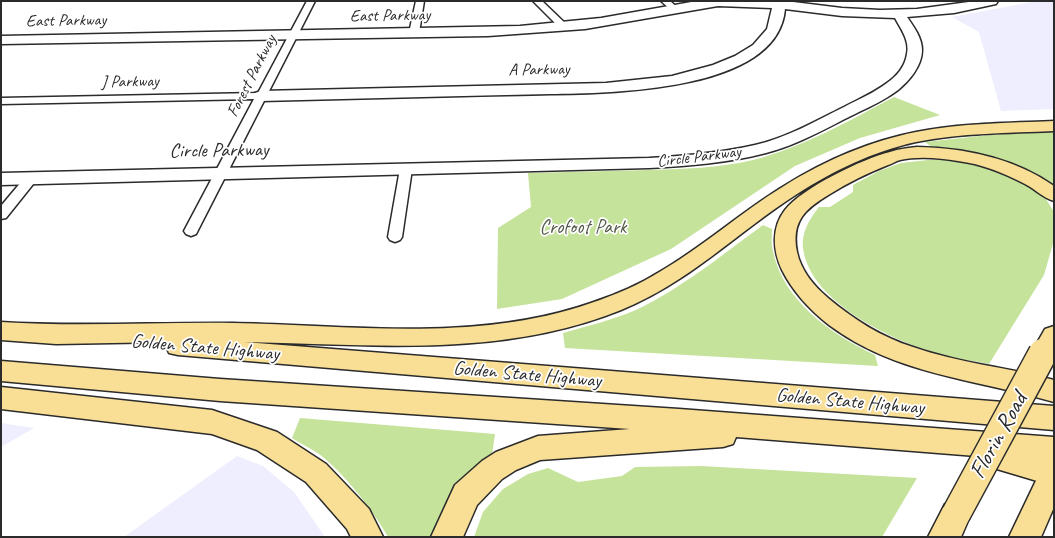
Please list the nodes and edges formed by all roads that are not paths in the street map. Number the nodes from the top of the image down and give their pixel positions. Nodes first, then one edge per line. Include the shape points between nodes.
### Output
1 (310, 1) edge
2 (420, 1) edge
3 (537, 1) edge
4 (992, 1) edge
5 (779, 2) edge
6 (670, 5) edge
7 (901, 18) junction
8 (564, 27) junction
9 (414, 33) junction
10 (292, 35) junction
11 (1, 40) edge
12 (260, 96) junction
13 (1, 101) edge
14 (1054, 126) edge
15 (406, 169) junction
16 (222, 173) junction
17 (32, 178) junction
18 (1, 179) edge
19 (1054, 195) edge
20 (1, 215) edge
21 (191, 232) dead end
22 (395, 237) dead end
23 (1, 331) edge
24 (43, 334) junction
25 (1050, 343) edge
26 (1, 371) edge
27 (1054, 391) edge
28 (1, 398) edge
29 (1054, 418) edge
30 (791, 430) junction
31 (939, 441) junction
32 (1054, 450) edge
33 (1054, 473) edge
34 (950, 525) edge
35 (1029, 529) edge
36 (367, 537) edge
37 (447, 537) edge

1 - 10 street, Forest Parkway
2 - 9 street
3 - 8 street
4 - 7 street, East Parkway
5 - 6 street, East Parkway
5 - 7 street, East Parkway
5 - 12 street, A Parkway via 776,24 772,32 750,53 713,70 680,79 606,88
6 - 8 street, East Parkway via 615,20
7 - 15 street, Circle Parkway via 914,39 915,50 908,72 898,82 879,95 803,134 760,148 687,161
8 - 9 street, East Parkway via 519,31
9 - 10 street, East Parkway
10 - 11 street, East Parkway
10 - 12 street, Forest Parkway
12 - 13 street, J Parkway
12 - 16 street, Forest Parkway
14 - 24 main road via 953,132 912,138 870,150 806,181 678,271 638,294 563,320 521,329 431,338 259,333
15 - 16 street, Circle Parkway
15 - 22 street
16 - 17 street, Circle Parkway
16 - 21 street, Forest Parkway
17 - 18 street, Circle Parkway
17 - 20 street
19 - 27 main road via 1031,179 996,164 926,152 897,155 848,175 804,202 789,219 784,241 790,267 810,295 842,323 884,347 934,364
23 - 24 main road, Golden State Highway
24 - 29 main road, Golden State Highway
25 - 34 main road, Florin Road, bridge
26 - 30 main road, Golden State Highway via 220,390
28 - 36 main road via 212,422 267,441 316,473 358,519
30 - 31 main road, Golden State Highway
30 - 37 main road via 538,448 506,461 492,470 466,495
31 - 32 main road, Golden State Highway
31 - 33 main road
33 - 35 main road

